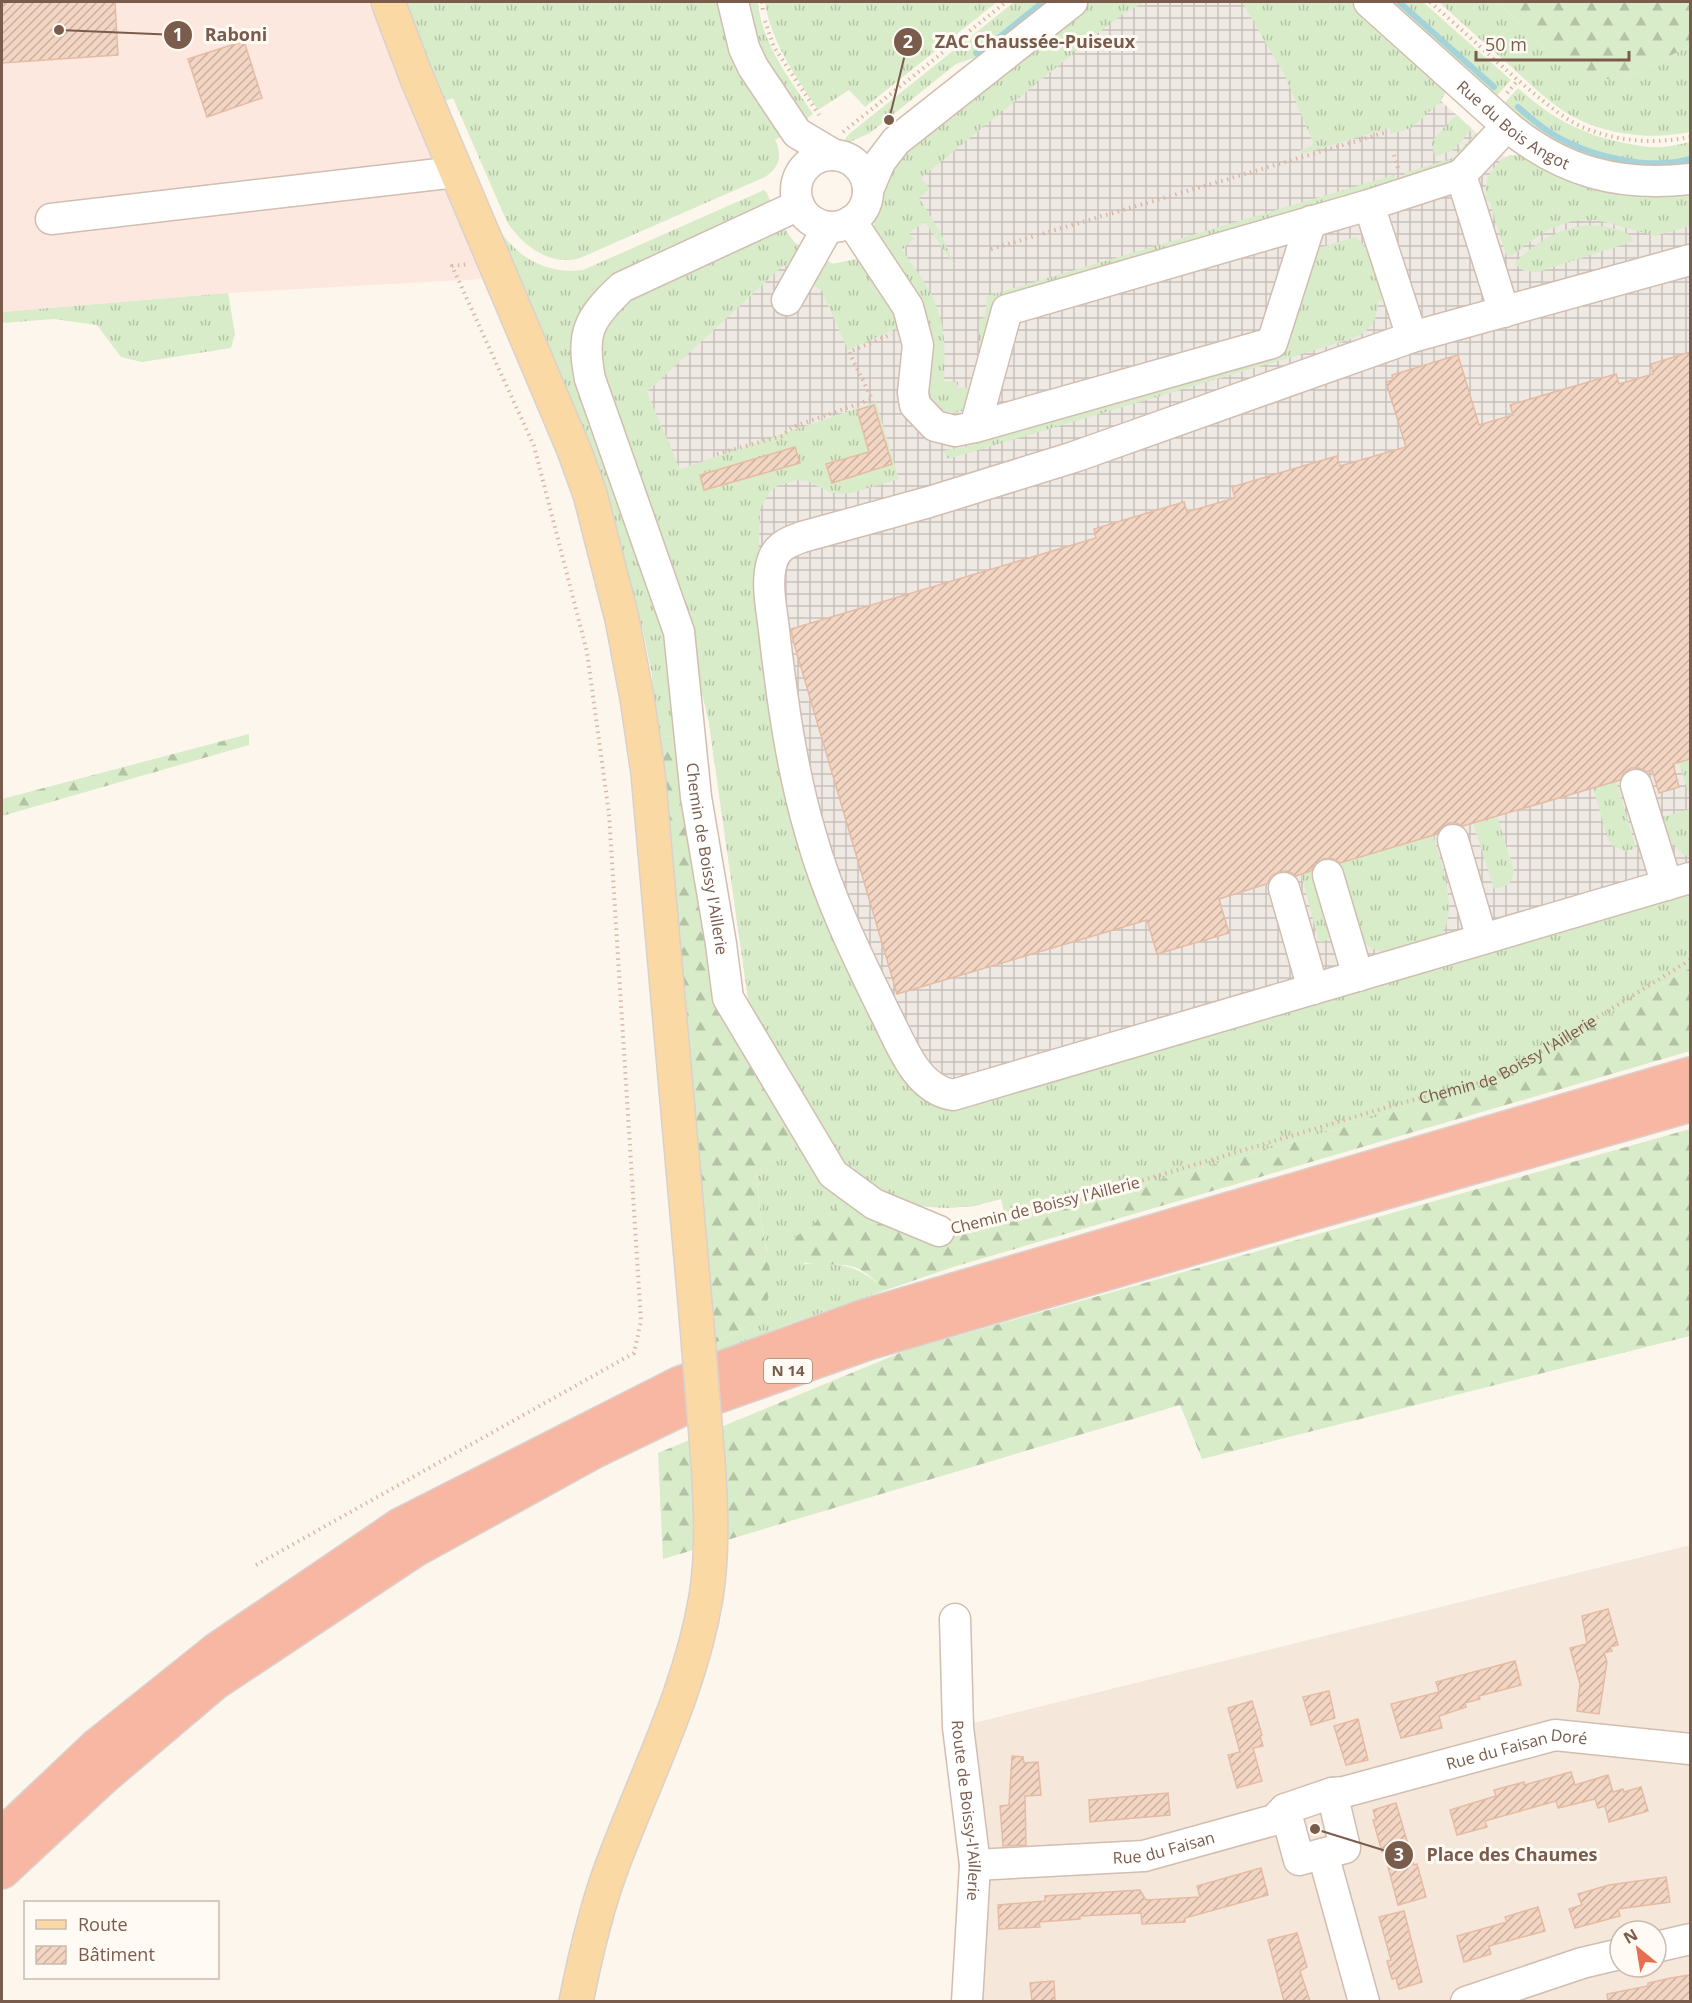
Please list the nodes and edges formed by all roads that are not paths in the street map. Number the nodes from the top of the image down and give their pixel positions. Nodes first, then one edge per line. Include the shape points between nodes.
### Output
1 (388, 2) edge
2 (733, 2) edge
3 (1072, 2) edge
4 (1369, 2) edge
5 (989, 67) junction
6 (1504, 113) junction
7 (809, 126) junction
8 (896, 141) junction
9 (838, 148) junction
10 (456, 172) junction
11 (1461, 175) junction
12 (1690, 179) edge
13 (868, 190) junction
14 (798, 194) junction
15 (1369, 205) junction
16 (51, 219) dead end
17 (1311, 221) junction
18 (840, 224) junction
19 (1690, 260) edge
20 (787, 300) dead end
21 (1504, 312) junction
22 (1412, 337) junction
23 (975, 427) junction
24 (1636, 785) dead end
25 (1453, 840) dead end
26 (1328, 875) dead end
27 (1679, 881) edge
28 (1284, 888) dead end
29 (1482, 939) junction
30 (1358, 976) junction
31 (1313, 989) junction
32 (1690, 1074) edge
33 (1690, 1105) edge
34 (939, 1231) road end
35 (415, 1550) junction
36 (955, 1619) dead end
37 (1690, 1749) edge
38 (1338, 1793) junction
39 (1285, 1809) junction
40 (2, 1835) edge
41 (1323, 1854) junction
42 (975, 1865) junction
43 (2, 1872) edge
44 (2, 1893) edge
45 (1690, 1939) edge
46 (1668, 1944) edge
47 (1608, 1957) edge
48 (576, 2001) edge
49 (967, 2001) edge
50 (1364, 2001) edge
51 (1466, 2001) edge

1 - 10 main road
2 - 7 street via 744,48 753,67
3 - 5 street
4 - 6 street, Rue du Bois Angot
5 - 8 street
5 - 9 street via 954,76 862,148
6 - 11 street
6 - 12 street, Rue du Bois Angot via 1521,138 1584,170 1643,182
7 - 9 street
7 - 14 street via 799,158
8 - 9 street via 866,154
8 - 13 street via 880,162
9 - 13 street via 860,168
9 - 14 street via 802,171
10 - 16 street
10 - 48 main road, bridge via 590,494 629,651 648,773 708,1461 710,1556 698,1631 681,1693 596,1914
11 - 15 street
11 - 21 street
13 - 18 street via 864,208
14 - 18 street via 811,220
14 - 34 street, Chemin de Boissy l'Aillerie via 622,287 600,308 587,334 585,354 590,379 679,632 696,797 728,998 832,1173 874,1204
15 - 17 street
15 - 22 street
17 - 23 street via 1272,343
17 - 23 street via 1007,310
18 - 20 street
18 - 23 street via 873,251 908,307 918,345 915,405 935,426 955,431
19 - 21 street
21 - 22 street
22 - 31 street via 1074,457 802,537 786,543 771,563 770,590 783,707 811,836 831,896 871,983 912,1064 932,1085 953,1095
24 - 27 street
25 - 29 street
26 - 30 street
27 - 29 street
28 - 31 street
29 - 30 street
30 - 31 street
32 - 40 highway, N 14 via 865,1316 678,1384 400,1525 216,1650 96,1746
33 - 35 highway, N 14 via 868,1343 682,1409 595,1451
35 - 43 highway, N 14 via 215,1683 103,1778
35 - 44 highway via 188,1721 57,1834
36 - 42 street, Route de Boissy-l'Aillerie via 958,1727
37 - 38 street, Rue du Faisan Doré via 1555,1735
38 - 39 street, Rue du Faisan
38 - 41 street via 1345,1848
39 - 41 street via 1299,1860
39 - 42 street, Rue du Faisan via 1274,1820 1144,1856
41 - 50 street
42 - 49 street, Route de Boissy-l'Aillerie
45 - 46 street
47 - 51 street

